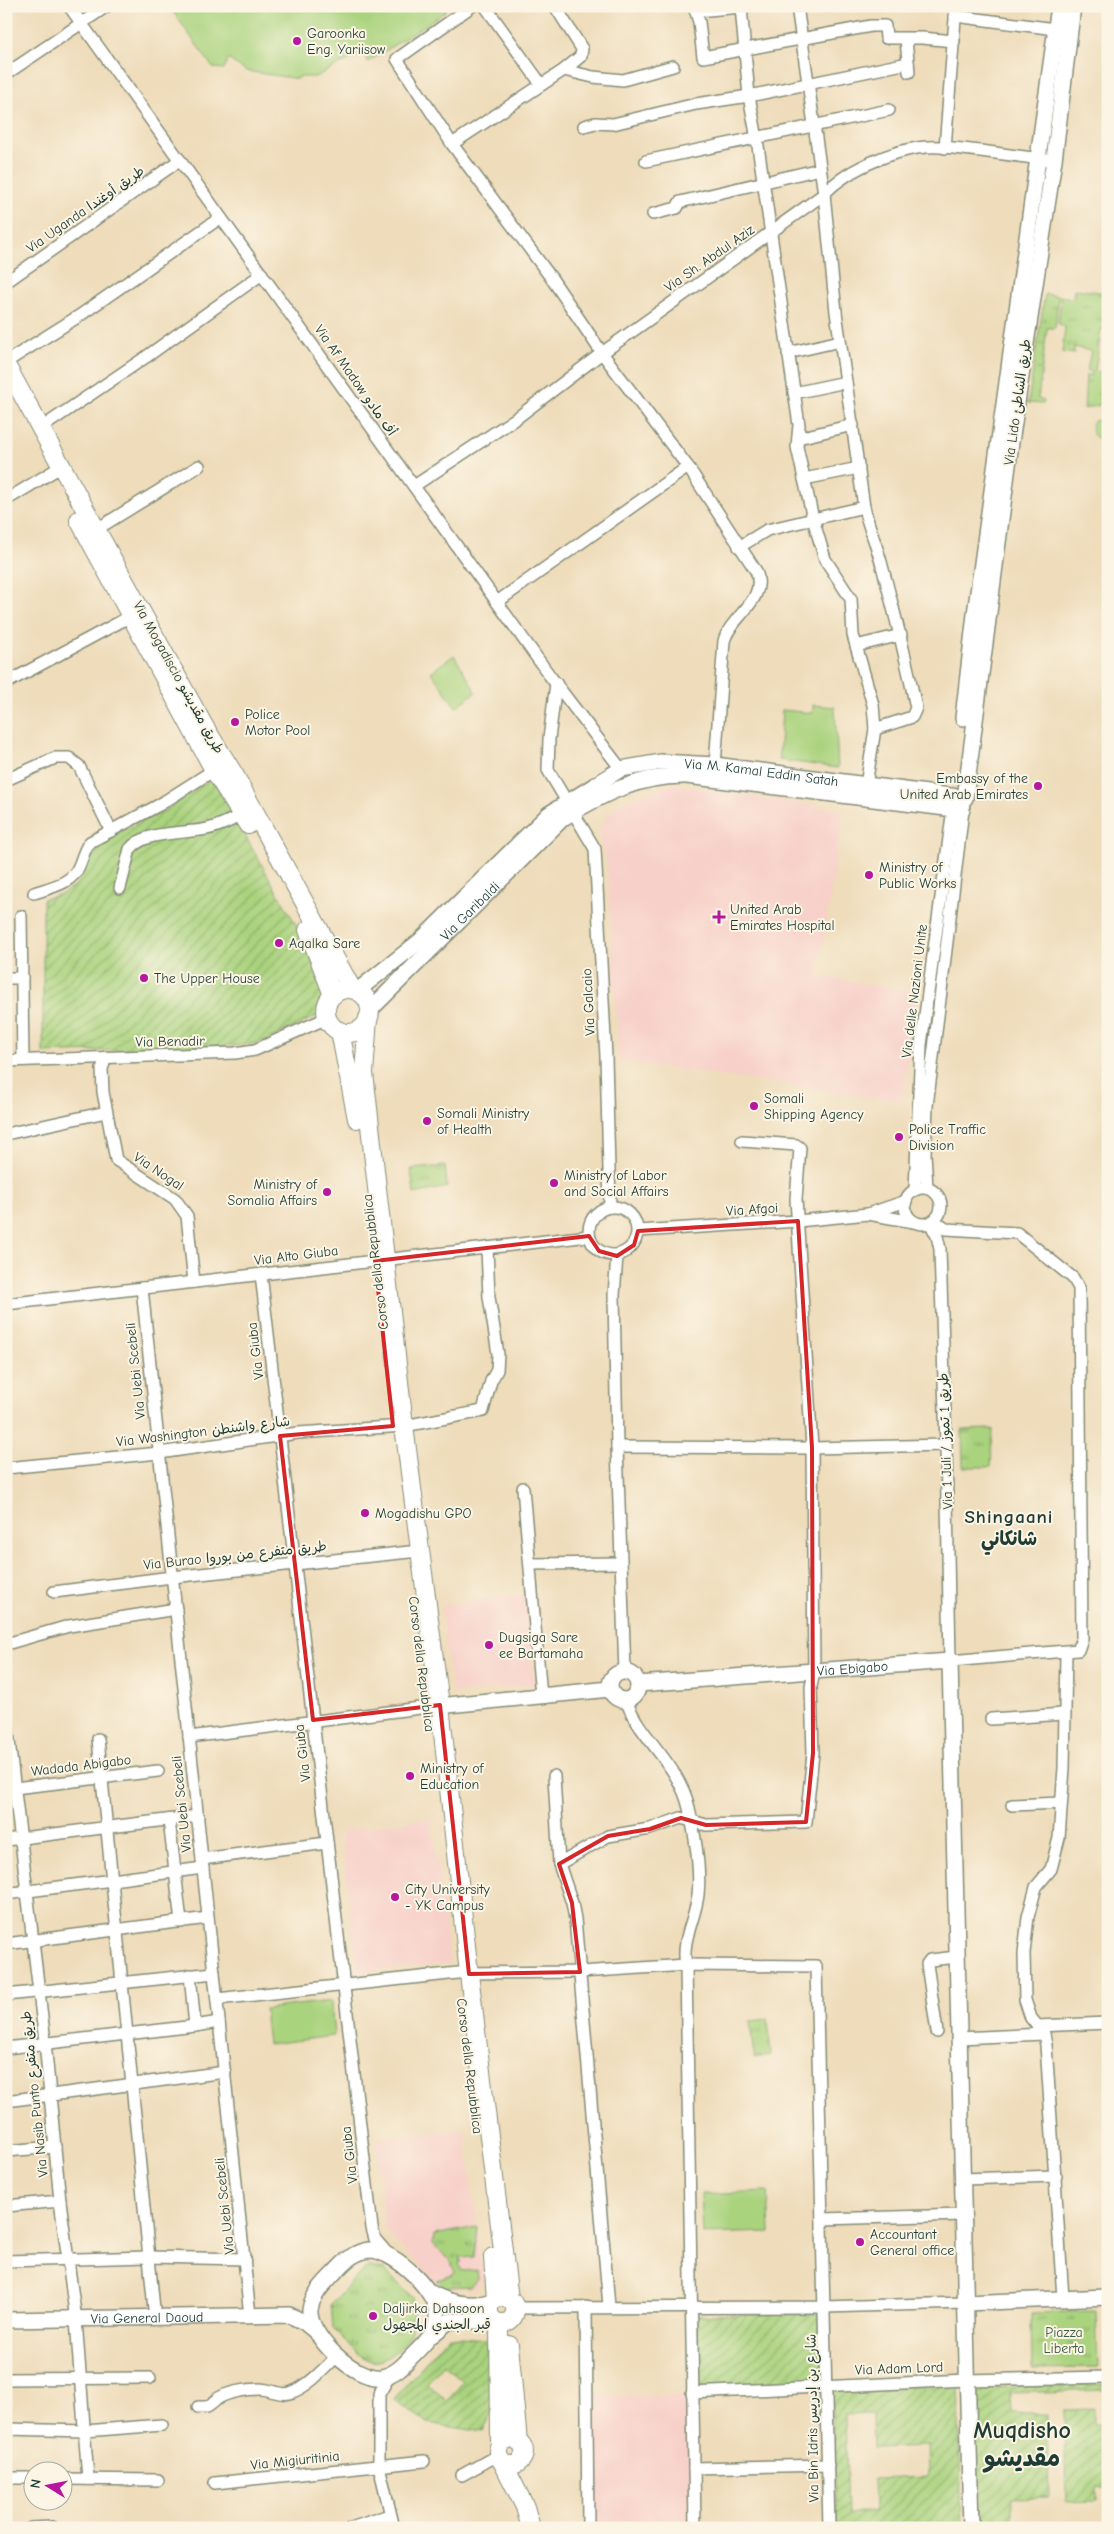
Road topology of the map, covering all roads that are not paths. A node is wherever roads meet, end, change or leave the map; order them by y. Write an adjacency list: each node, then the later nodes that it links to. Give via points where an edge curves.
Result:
1 (70, 6): 11 (street, Via Af Madow أف مادو)
2 (107, 6): 11 (street)
3 (472, 6): 27 (street, via 397,59)
4 (485, 6): 20 (street)
5 (555, 6): 18 (street, via 582,48 581,56)
6 (797, 6): 14 (street)
7 (1059, 6): 12 (main road, Via Lido طريق الشاطئ)
8 (1073, 6): 12 (main road, Via Lido طريق الشاطئ)
9 (696, 9): 16 (street, via 741,7); 16 (street, via 703,58)
10 (956, 11): 12 (street); 15 (street)
11 (82, 23): 19 (street); 30 (street, Via Af Madow أف مادو)
12 (1063, 30): 29 (main road, Via Lido طريق الشاطئ); 31 (main road, Via Lido طريق الشاطئ)
13 (906, 39): 14 (street, via 886,38 886,26 871,26); 15 (street); 21 (street, via 908,67)
14 (800, 40): 16 (street); 21 (street)
15 (954, 41): 28 (street)
16 (745, 49): 22 (street)
17 (673, 66): 18 (street, via 623,80)
18 (564, 70): 20 (street)
19 (6, 74)
20 (541, 84): 27 (street)
21 (807, 84): 22 (street); 24 (street)
22 (749, 96): 25 (street, via 696,104 613,124); 26 (street)
23 (890, 110): 24 (street)
24 (814, 125): 26 (street); 33 (street)
25 (584, 126)
26 (757, 139): 32 (street); 34 (street)
27 (452, 144): 42 (street, via 552,279)
28 (944, 148): 29 (street, Via Sh. Abdul Aziz); 35 (street, Via Sh. Abdul Aziz, via 915,150 863,166 832,185)
29 (1038, 158): 31 (street, Via Sh. Abdul Aziz); 65 (main road, Via Lido طريق الشاطئ)
30 (180, 160): 37 (street, Via Af Madow أف مادو); 40 (street, Via Uganda طريق أوغندا)
31 (1054, 160): 65 (main road, Via Lido طريق الشاطئ)
32 (646, 161)
33 (820, 169): 34 (street); 35 (street)
34 (763, 182): 36 (street, via 680,202 677,208); 38 (street)
35 (824, 194): 38 (street, Via Sh. Abdul Aziz); 41 (street)
36 (653, 214)
37 (220, 218): 39 (street, Via Af Madow أف مادو); 44 (street)
38 (770, 233): 42 (street, Via Sh. Abdul Aziz); 43 (street)
39 (262, 274): 49 (street); 56 (street, Via Af Madow أف مادو)
40 (6, 282)
41 (840, 341): 43 (street); 45 (street)
42 (602, 353): 52 (street); 56 (street, Via Sh. Abdul Aziz, via 518,417)
43 (788, 353): 47 (street)
44 (6, 364): 49 (highway, Via Mogadiscio طريق مقديشو)
45 (846, 382): 47 (street); 48 (street)
46 (6, 385): 54 (highway, Via Mogadiscio طريق مقديشو)
47 (794, 393): 50 (street, via 800,425)
48 (853, 425): 50 (street); 53 (street)
49 (40, 428): 54 (highway, Via Mogadiscio طريق مقديشو)
50 (798, 438): 55 (street)
51 (199, 466): 60 (street)
52 (688, 467): 61 (street); 63 (street)
53 (859, 468): 55 (street); 58 (street)
54 (58, 469): 57 (street); 60 (highway, Via Mogadiscio طريق مقديشو); 62 (highway, Via Mogadiscio طريق مقديشو)
55 (804, 479): 59 (street)
56 (414, 486): 63 (street, Via Af Madow أف مادو)
57 (6, 500)
58 (864, 507): 59 (street); 66 (street)
59 (813, 519): 61 (street, via 767,530); 68 (street, via 825,560 852,599)
60 (96, 529): 62 (highway, Via Mogadiscio طريق مقديشو)
61 (739, 548): 72 (street, via 756,571 760,580 759,590 726,631)
62 (114, 572): 64 (highway, Via Mogadiscio طريق مقديشو); 67 (highway, Via Mogadiscio طريق مقديشو)
63 (497, 602): 70 (street, Via Af Madow أف مادو)
64 (131, 616): 67 (highway, Via Mogadiscio طريق مقديشو); 69 (street)
65 (981, 616): 78 (main road, Via Lido طريق الشاطئ); 78 (main road, Via Lido طريق الشاطئ, via 961,741)
66 (901, 635): 68 (street); 71 (street, via 916,708 912,717)
67 (148, 636): 74 (highway, Via Mogadiscio طريق مقديشو); 80 (highway, Via Mogadiscio طريق مقديشو, via 204,726)
68 (856, 646): 71 (street, via 873,705)
69 (6, 683)
70 (556, 684): 73 (street, Via Af Madow أف مادو); 79 (street, Via Galcaio, via 548,770)
71 (875, 729): 77 (street)
72 (715, 765): 75 (main road, Via M. Kamal Eddin Satah); 77 (main road, Via M. Kamal Eddin Satah)
73 (621, 769): 75 (main road, Via M. Kamal Eddin Satah, via 661,762); 79 (main road, Via M. Kamal Eddin Satah)
74 (214, 770): 80 (highway, Via Mogadiscio طريق مقديشو); 81 (street)
75 (688, 770): 78 (main road, Via M. Kamal Eddin Satah); 79 (main road, Via M. Kamal Eddin Satah, via 634,782)
76 (6, 780): 81 (street, via 55,758 69,758 79,766)
77 (866, 785): 78 (main road, Via M. Kamal Eddin Satah)
78 (958, 803): 98 (street, Via delle Nazioni Unite, via 927,1106); 99 (street, Via delle Nazioni Unite, via 921,1045)
79 (569, 808): 87 (main road, Via Garibaldi, via 536,826 420,941); 89 (main road, Via Garibaldi, via 563,818); 101 (street, Via Galcaio, via 595,849)
80 (247, 811): 82 (street, via 219,826 134,843); 87 (highway, Via Mogadiscio طريق مقديشو); 88 (highway, Via Mogadiscio طريق مقديشو, via 313,940)
81 (111, 831): 83 (street, via 85,848 71,880)
82 (120, 888)
83 (34, 893)
84 (20, 916): 86 (street)
85 (6, 978): 86 (street)
86 (22, 978): 93 (street)
87 (355, 990): 88 (highway, via 338,991); 89 (highway, via 366,999)
88 (333, 995): 90 (highway, via 327,1006)
89 (369, 1014): 91 (highway, via 360,1029); 110 (highway, via 364,1073)
90 (327, 1018): 91 (highway); 92 (street, Via Benadir, via 255,1050 235,1054)
91 (340, 1031): 110 (highway, Corso della Repubblica, via 353,1088)
92 (106, 1057): 93 (street, Via Benadir); 95 (street, Via Nogal, via 102,1068)
93 (23, 1060): 94 (street, Via Benadir)
94 (6, 1061)
95 (106, 1112): 96 (street); 112 (street, Via Nogal, via 116,1160 183,1207 188,1216)
96 (6, 1134)
97 (742, 1141): 103 (street, via 800,1148 796,1199)
98 (927, 1188): 99 (street); 105 (street, via 940,1201 938,1216)
99 (914, 1190): 100 (street)
100 (906, 1201): 102 (street); 104 (street, via 906,1213)
101 (610, 1207): 106 (street, via 619,1207 632,1215); 107 (street, via 592,1219)
102 (868, 1214): 103 (street, Via Afgoi); 104 (street)
103 (798, 1221): 106 (street, Via Afgoi); 119 (street)
104 (914, 1222): 105 (street, via 924,1225)
105 (932, 1222): 117 (street, Via 1 Juli / طريق 1 تموز, via 940,1249); 131 (street, via 946,1229 1017,1233 1073,1278 1079,1288 1082,1639 1078,1650)
106 (638, 1231): 109 (street, via 634,1245)
107 (589, 1236): 108 (street, Via Alto Giuba); 109 (street, via 599,1251)
108 (487, 1248): 110 (street, Via Alto Giuba); 115 (street, Via Washington شارع واشنطن, via 489,1297 498,1354 497,1370 483,1411)
109 (617, 1256): 118 (street, via 614,1295)
110 (380, 1260): 111 (street, Via Alto Giuba); 115 (highway)
111 (261, 1274): 112 (street, Via Alto Giuba); 116 (street, Via Giuba)
112 (194, 1282): 113 (street, Via Alto Giuba)
113 (142, 1288): 114 (street, Via Alto Giuba); 120 (street, Via Uebi Scebeli)
114 (6, 1304)
115 (398, 1426): 116 (street, Via Washington شارع واشنطن); 123 (highway)
116 (280, 1436): 120 (street, Via Washington شارع واشنطن); 124 (street, Via Giuba)
117 (946, 1445): 119 (street); 132 (street, Via 1 Juli / طريق 1 تموز)
118 (617, 1447): 119 (street); 125 (street)
119 (812, 1448): 134 (street)
120 (159, 1453): 121 (street, Via Washington شارع واشنطن); 127 (street, Via Uebi Scebeli)
121 (6, 1468)
122 (522, 1488): 126 (street)
123 (414, 1552): 124 (street, Via Burao طريق متفرع من بوروا); 139 (highway)
124 (295, 1563): 127 (street, Via Burao طريق متفرع من بوروا); 143 (street, Via Giuba)
125 (621, 1563): 126 (street); 133 (street)
126 (530, 1564): 137 (street)
127 (172, 1577): 128 (street, Via Burao طريق متفرع من بوروا); 129 (street, Via Uebi Scebeli)
128 (54, 1592)
129 (176, 1610): 130 (street, via 69,1626); 144 (street, Via Uebi Scebeli)
130 (6, 1644)
131 (1066, 1652): 132 (street, Via Ebigabo); 140 (street)
132 (950, 1661): 134 (main road, Via Ebigabo); 170 (main road)
133 (625, 1672): 135 (main road, via 634,1675); 136 (main road, via 614,1676)
134 (814, 1672): 135 (main road, Via Ebigabo); 154 (street, via 811,1687 813,1753 806,1822 706,1826)
135 (638, 1684): 138 (main road, via 637,1692)
136 (610, 1689): 137 (main road); 138 (main road, via 618,1699)
137 (541, 1696): 139 (main road)
138 (626, 1700): 154 (street, via 635,1721 650,1737 678,1779)
139 (434, 1706): 143 (street); 174 (highway)
140 (1064, 1714): 142 (street); 150 (street)
141 (6, 1716): 149 (street, Via Nasib Punto طريق متفرع)
142 (991, 1719)
143 (313, 1720): 144 (street); 158 (street, Via Giuba)
144 (189, 1736): 152 (street, Via Uebi Scebeli)
145 (98, 1739): 148 (street)
146 (158, 1770): 148 (street, Wadada Abigabo)
147 (554, 1776): 160 (street)
148 (102, 1777): 149 (street, Wadada Abigabo); 155 (street)
149 (11, 1789): 156 (street, Via Nasib Punto طريق متفرع)
150 (1060, 1802): 151 (street); 184 (street, via 1056,1854 1051,1869 1036,1888 1025,1935 1025,2000 1031,2018)
151 (1012, 1805)
152 (198, 1816): 153 (street); 159 (street, Via Uebi Scebeli)
153 (170, 1820): 155 (street); 161 (street)
154 (692, 1820): 160 (street, via 681,1818 650,1829 608,1836); 171 (street, via 698,1893 685,1941)
155 (107, 1827): 156 (street); 162 (street)
156 (22, 1838): 157 (street); 163 (street, Via Nasib Punto طريق متفرع)
157 (6, 1840)
158 (327, 1843): 159 (street); 177 (street, Via Giuba)
159 (203, 1864): 161 (street); 165 (street, Via Uebi Scebeli)
160 (559, 1864): 172 (street, via 572,1903)
161 (175, 1872): 162 (street); 166 (street)
162 (112, 1880): 163 (street); 167 (street)
163 (28, 1891): 164 (street); 168 (street, Via Nasib Punto طريق متفرع)
164 (6, 1894)
165 (208, 1918): 166 (street); 173 (street, Via Uebi Scebeli)
166 (181, 1922): 167 (street)
167 (117, 1930): 168 (street); 176 (street)
168 (34, 1941): 169 (street); 178 (street, Via Nasib Punto طريق متفرع)
169 (6, 1944)
170 (957, 1957): 185 (street, via 930,1960 927,1964); 187 (main road)
171 (686, 1966): 172 (street); 201 (street, Via Bin Idris شارع بن إدريس, via 816,1966); 215 (street)
172 (580, 1972): 174 (street); 214 (street)
173 (214, 1973): 175 (street); 180 (street, Via Uebi Scebeli)
174 (463, 1973): 177 (street); 218 (highway)
175 (190, 1975): 176 (street); 183 (street)
176 (122, 1983): 178 (street); 186 (street)
177 (344, 1984): 180 (street); 202 (street, Via Giuba)
178 (39, 1992): 179 (street); 188 (street, Via Nasib Punto طريق متفرع)
179 (6, 1995)
180 (217, 1999): 181 (street, Via Uebi Scebeli)
181 (219, 2022): 183 (street); 190 (street, Via Uebi Scebeli)
182 (1108, 2023): 184 (street)
183 (194, 2026): 186 (street)
184 (1041, 2030): 187 (street); 196 (street)
185 (937, 2032)
186 (127, 2034): 188 (street); 191 (street)
187 (959, 2038): 197 (main road)
188 (45, 2042): 189 (street); 192 (street, Via Nasib Punto طريق متفرع)
189 (6, 2048)
190 (225, 2072): 191 (street); 207 (street, Via Uebi Scebeli)
191 (132, 2084): 192 (street); 205 (street)
192 (50, 2095): 193 (street); 194 (street, Via Nasib Punto طريق متفرع)
193 (6, 2101)
194 (55, 2147): 195 (street); 198 (street, Via Nasib Punto طريق متفرع)
195 (6, 2152)
196 (1056, 2176): 197 (street); 212 (street)
197 (963, 2179): 200 (main road)
198 (60, 2201): 199 (street); 206 (street, Via Nasib Punto طريق متفرع)
199 (6, 2206)
200 (964, 2215): 201 (street); 213 (main road)
201 (822, 2219): 217 (street, Via Bin Idris شارع بن إدريس)
202 (372, 2228): 203 (street, via 369,2238); 204 (street)
203 (357, 2253): 204 (main road, via 373,2250); 209 (main road)
204 (387, 2253): 210 (main road)
205 (149, 2257): 206 (street); 207 (street); 221 (street)
206 (68, 2258): 208 (street); 223 (street, Via Nasib Punto طريق متفرع)
207 (244, 2259): 220 (street, Via Uebi Scebeli)
208 (6, 2261)
209 (317, 2292): 219 (main road, via 303,2307); 224 (main road, via 310,2309)
210 (431, 2293): 218 (main road, via 451,2303 485,2304); 225 (main road, via 438,2317)
211 (1108, 2297): 212 (main road)
212 (1063, 2298): 213 (main road)
213 (965, 2303): 217 (street); 233 (main road)
214 (609, 2306): 215 (street); 216 (street)
215 (691, 2306): 217 (street); 235 (street)
216 (586, 2307): 218 (street); 261 (street)
217 (824, 2307): 234 (street, Via Bin Idris شارع بن إدريس)
218 (502, 2310): 225 (main road, via 449,2321); 241 (highway); 242 (highway)
219 (289, 2315): 220 (main road, Via General Daoud); 224 (main road)
220 (250, 2316): 221 (main road, Via General Daoud)
221 (155, 2319): 223 (main road, Via General Daoud)
222 (6, 2320): 223 (main road, Via General Daoud)
223 (76, 2320): 229 (street, Via Nasib Punto طريق متفرع)
224 (315, 2331): 226 (main road)
225 (429, 2338): 227 (main road, via 400,2369)
226 (338, 2355): 228 (main road); 237 (street, via 322,2372 291,2393 260,2389 228,2394 207,2407)
227 (390, 2375): 228 (main road, via 379,2378); 236 (street)
228 (367, 2376): 236 (street)
229 (80, 2377): 231 (street); 232 (street); 240 (street, Via Nasib Punto طريق متفرع)
230 (1108, 2377): 233 (street, Via Adam Lord)
231 (150, 2378)
232 (6, 2379)
233 (966, 2380): 234 (street, Via Adam Lord); 264 (main road)
234 (826, 2386): 235 (street, Via Adam Lord); 244 (street, Via Bin Idris شارع بن إدريس)
235 (692, 2393): 246 (street)
236 (379, 2394): 245 (street)
237 (198, 2407)
238 (162, 2425): 240 (street)
239 (6, 2429): 240 (street)
240 (85, 2431): 251 (street, Via Nasib Punto طريق متفرع)
241 (520, 2448): 242 (highway, via 510,2439); 254 (highway)
242 (501, 2454): 247 (street); 254 (highway)
243 (424, 2461): 245 (street, Via Migiuritinia)
244 (828, 2465): 246 (street); 263 (street, Via Bin Idris شارع بن إدريس)
245 (379, 2466): 253 (street, Via Migiuritinia); 255 (street)
246 (694, 2468): 262 (street)
247 (462, 2475)
248 (6, 2478): 249 (street)
249 (22, 2478)
250 (72, 2479): 251 (street)
251 (88, 2479): 252 (street)
252 (158, 2480)
253 (215, 2483)
254 (525, 2507): 260 (highway)
255 (390, 2515): 258 (street); 259 (street)
256 (52, 2527): 257 (street)
257 (31, 2528)
258 (351, 2528)
259 (394, 2528)
260 (531, 2528)
261 (588, 2528)
262 (695, 2528)
263 (829, 2528)
264 (971, 2528)

